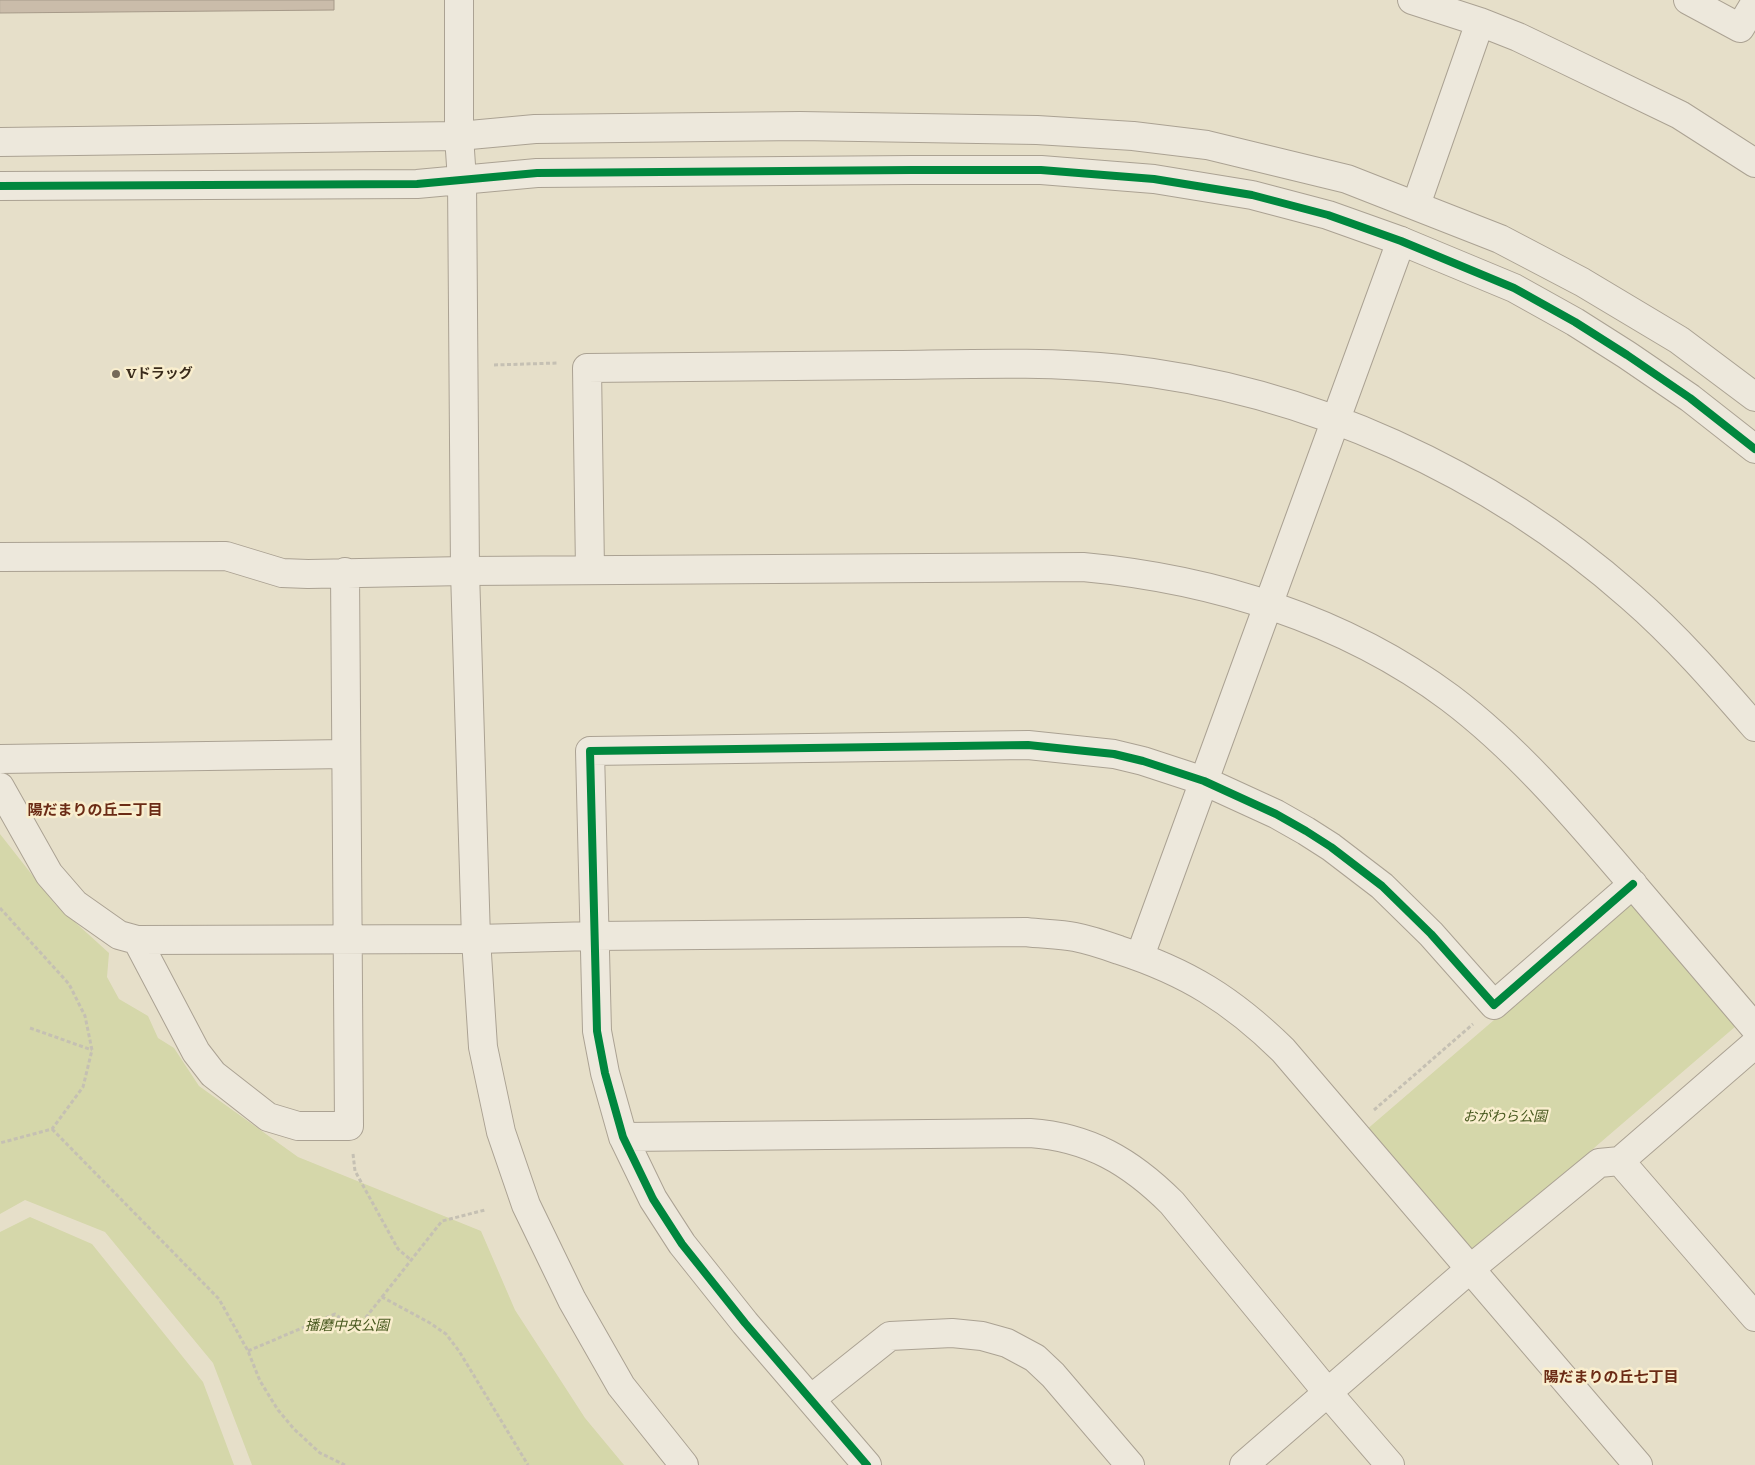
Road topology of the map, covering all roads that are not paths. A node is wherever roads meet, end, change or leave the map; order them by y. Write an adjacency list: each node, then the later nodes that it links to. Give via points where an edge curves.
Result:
1 (459, 0): 6 (street)
2 (1412, 0): 5 (street)
3 (1688, 0): 4 (street, via 1740,28)
4 (1755, 3)
5 (1480, 22): 8 (street, via 1680,114); 11 (street)
6 (459, 136): 7 (street); 9 (street); 11 (street, via 535,129 800,126 1037,130 1133,136 1207,144 1267,158 1348,179)
7 (0, 142)
8 (1755, 163)
9 (462, 180): 10 (street, via 417,184); 12 (street, via 537,173 1041,170 1154,178 1252,195 1328,215); 18 (street)
10 (0, 186)
11 (1416, 205): 13 (street, via 1500,239 1582,282 1679,340)
12 (1401, 240): 14 (street); 15 (street, via 1514,288 1575,322 1690,398)
13 (1755, 397)
14 (1336, 420): 17 (street, via 1209,384 1084,366 587,368); 20 (street); 21 (street, via 1449,470 1527,516 1590,562 1679,642)
15 (1755, 449)
16 (0, 556): 19 (street, via 226,556 282,573)
17 (590, 570): 18 (street); 20 (street, via 1083,566 1194,583)
18 (465, 571): 19 (street); 29 (street)
19 (344, 572): 22 (street)
20 (1269, 605): 24 (street); 26 (street, via 1371,648 1450,698 1538,778)
21 (1755, 727)
22 (346, 754): 23 (street); 28 (street)
23 (0, 759)
24 (1204, 781): 26 (street, via 1276,814 1358,867 1431,934 1494,1005); 27 (street, via 1114,754 1028,745 590,751); 31 (street)
25 (0, 787): 30 (street, via 49,874 75,904 119,935)
26 (1632, 884): 32 (street)
27 (594, 936): 29 (street); 31 (street, via 1026,932 1076,937); 34 (street, via 597,1031)
28 (348, 939): 29 (street); 30 (street); 30 (street, via 349,1126 298,1126 268,1116 213,1074 196,1052)
29 (476, 939): 40 (street, via 484,1046 501,1132 526,1205 572,1300 621,1386)
30 (137, 940)
31 (1140, 956): 36 (street, via 1188,977 1257,1024 1283,1050)
32 (1755, 1028)
33 (1755, 1044): 35 (street)
34 (623, 1137): 38 (street, via 1030,1133 1053,1134 1102,1150 1127,1164 1172,1203); 39 (street, via 653,1199 682,1244)
35 (1620, 1161): 36 (street, via 1599,1163); 37 (street)
36 (1470, 1270): 38 (street); 45 (street)
37 (1755, 1317)
38 (1328, 1393): 43 (street); 44 (street)
39 (811, 1399): 41 (street); 42 (street, via 890,1336 952,1333 982,1336 1007,1343 1035,1358)
40 (684, 1465)
41 (867, 1465)
42 (1130, 1465)
43 (1244, 1465)
44 (1390, 1465)
45 (1638, 1465)

